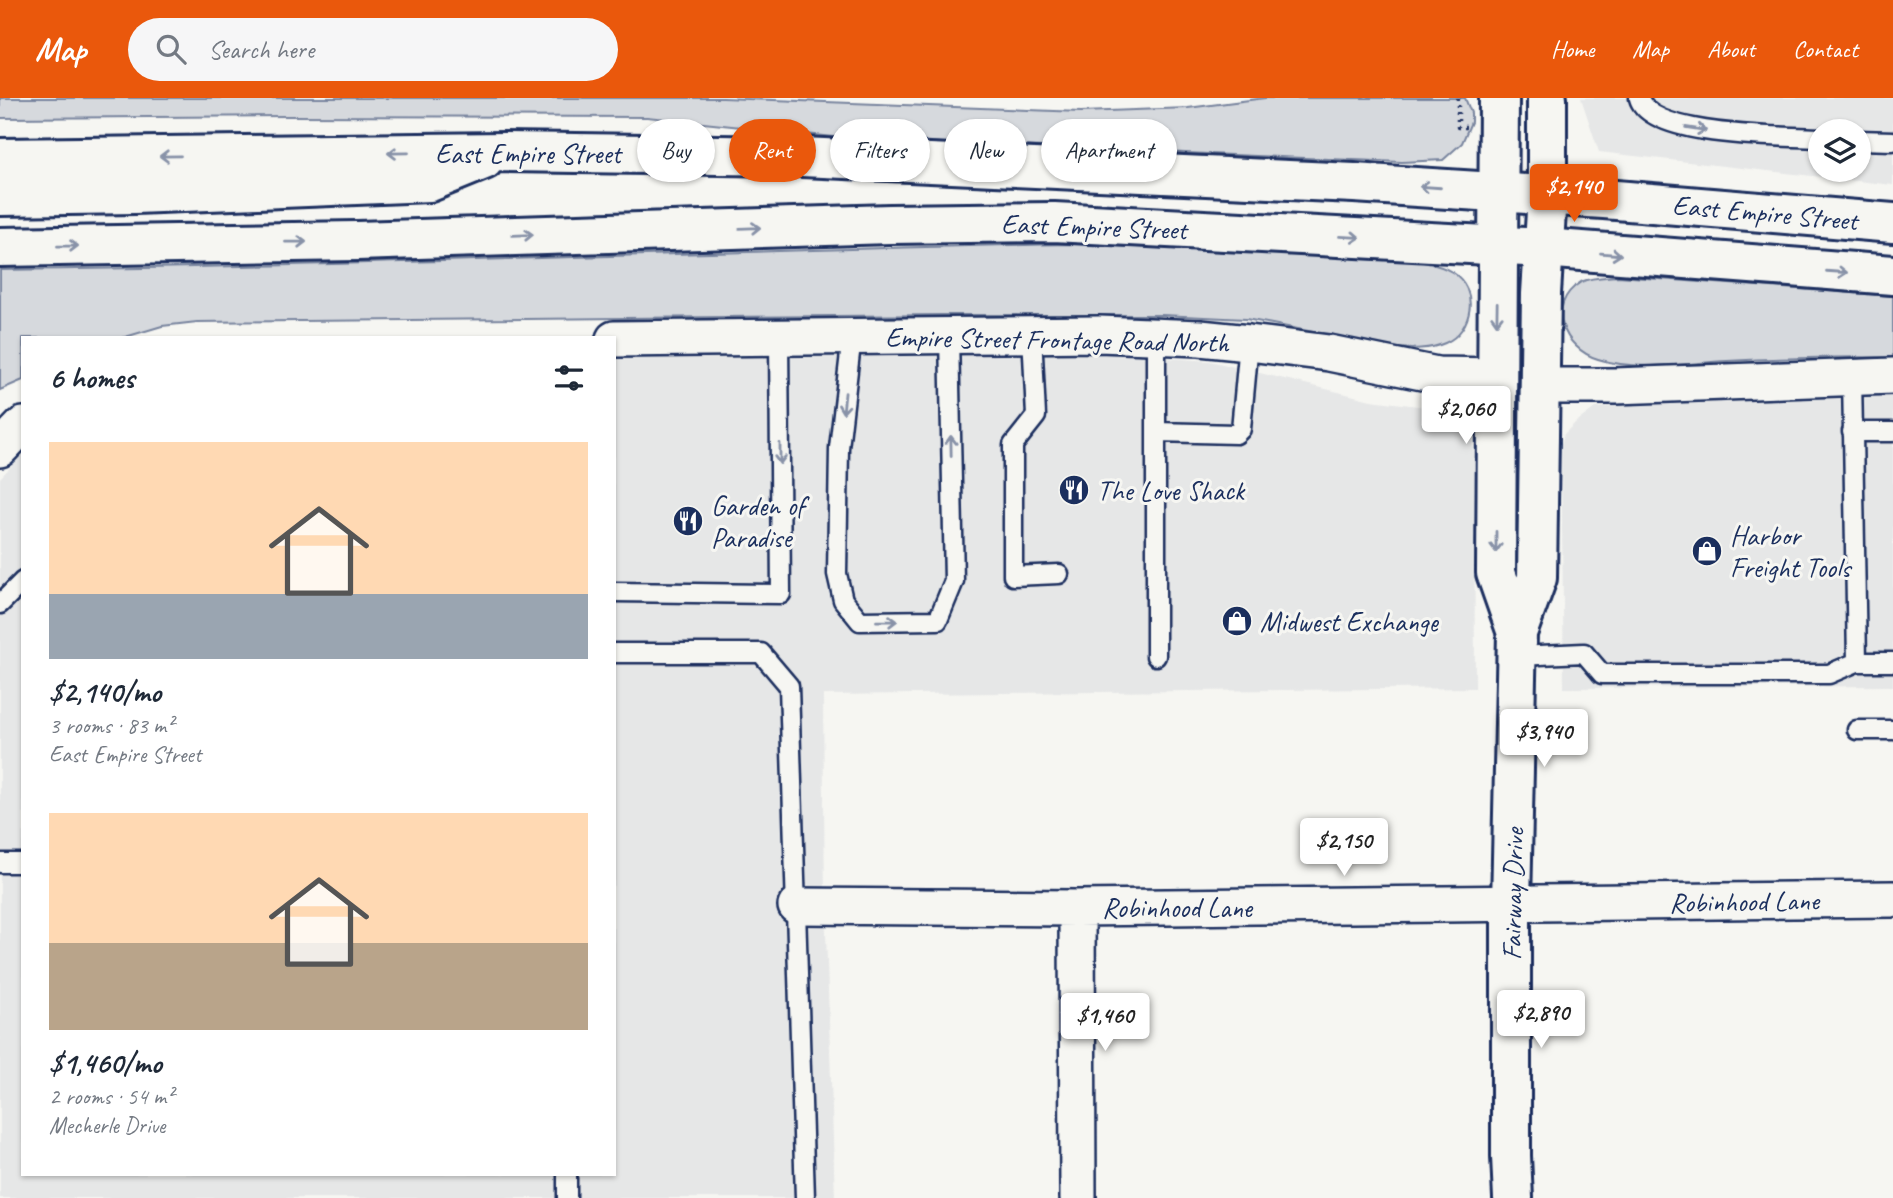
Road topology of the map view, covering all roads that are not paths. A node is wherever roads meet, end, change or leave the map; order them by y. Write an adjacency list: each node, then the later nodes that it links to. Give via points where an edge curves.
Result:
1 (1499, 98): 9 (main road, Fairway Drive)
2 (1547, 98): 10 (main road, Fairway Drive)
3 (1638, 100): 4 (lane, one-way to 4, via 1654,116 1687,128)
4 (1808, 137)
5 (1871, 140): 6 (lane)
6 (1893, 141)
7 (505, 152): 8 (main road, East Empire Street, one-way to 8); 9 (main road, East Empire Street, one-way to 7, via 781,156); 11 (main road, via 430,182)
8 (0, 158)
9 (1498, 191): 10 (main road, East Empire Street); 13 (main road, Fairway Drive)
10 (1547, 195): 12 (main road, East Empire Street); 15 (main road, Fairway Drive)
11 (0, 196)
12 (1893, 223)
13 (1497, 246): 14 (main road, East Empire Street, one-way to 13, via 1054,222); 15 (main road, East Empire Street); 24 (main road, Fairway Drive, one-way to 24)
14 (0, 247)
15 (1543, 248): 16 (main road, East Empire Street, one-way to 16); 27 (main road, Fairway Drive)
16 (1893, 275)
17 (1032, 334): 18 (street, Empire Street Frontage Road North); 20 (street, Empire Street Frontage Road North); 33 (lane, via 1036,415 1013,445 1013,576)
18 (949, 335): 19 (street, Empire Street Frontage Road North); 19 (lane, one-way to 18, via 839,448 837,574 843,600 860,621 938,620 954,581)
19 (852, 336): 21 (street, Empire Street Frontage Road North)
20 (1156, 336): 23 (street, Empire Street Frontage Road North); 29 (lane)
21 (779, 337): 22 (street, Empire Street Frontage Road North); 35 (lane, one-way to 35, via 781,594)
22 (616, 339)
23 (1249, 343): 24 (street, Empire Street Frontage Road North, via 1329,353 1437,375); 29 (lane, via 1241,429 1236,434)
24 (1496, 376): 37 (main road, Fairway Drive, one-way to 37, via 1496,573)
25 (1852, 376): 26 (street); 27 (street); 30 (lane)
26 (1893, 376)
27 (1539, 386): 37 (main road, Fairway Drive, via 1537,579)
28 (21, 427): 32 (street)
29 (1156, 432): 39 (lane)
30 (1853, 432): 31 (lane); 40 (lane)
31 (1893, 432)
32 (0, 449)
33 (1059, 574)
34 (21, 583): 36 (lane)
35 (616, 592)
36 (0, 604)
37 (1517, 644): 40 (lane, via 1584,653 1602,674 1829,674); 47 (main road, Fairway Drive)
38 (616, 653): 48 (lane, via 761,653 789,686)
39 (1156, 656)
40 (1857, 662): 41 (lane)
41 (1893, 662)
42 (1857, 730): 43 (lane)
43 (1893, 730)
44 (0, 863): 45 (lane)
45 (21, 863)
46 (1893, 899): 47 (street, Robinhood Lane)
47 (1511, 904): 49 (street, Robinhood Lane); 54 (main road, Fairway Drive)
48 (796, 906): 49 (street, Robinhood Lane); 52 (lane)
49 (1077, 908): 53 (street)
50 (567, 1176): 51 (lane)
51 (567, 1198)
52 (806, 1198)
53 (1078, 1198)
54 (1513, 1198)

